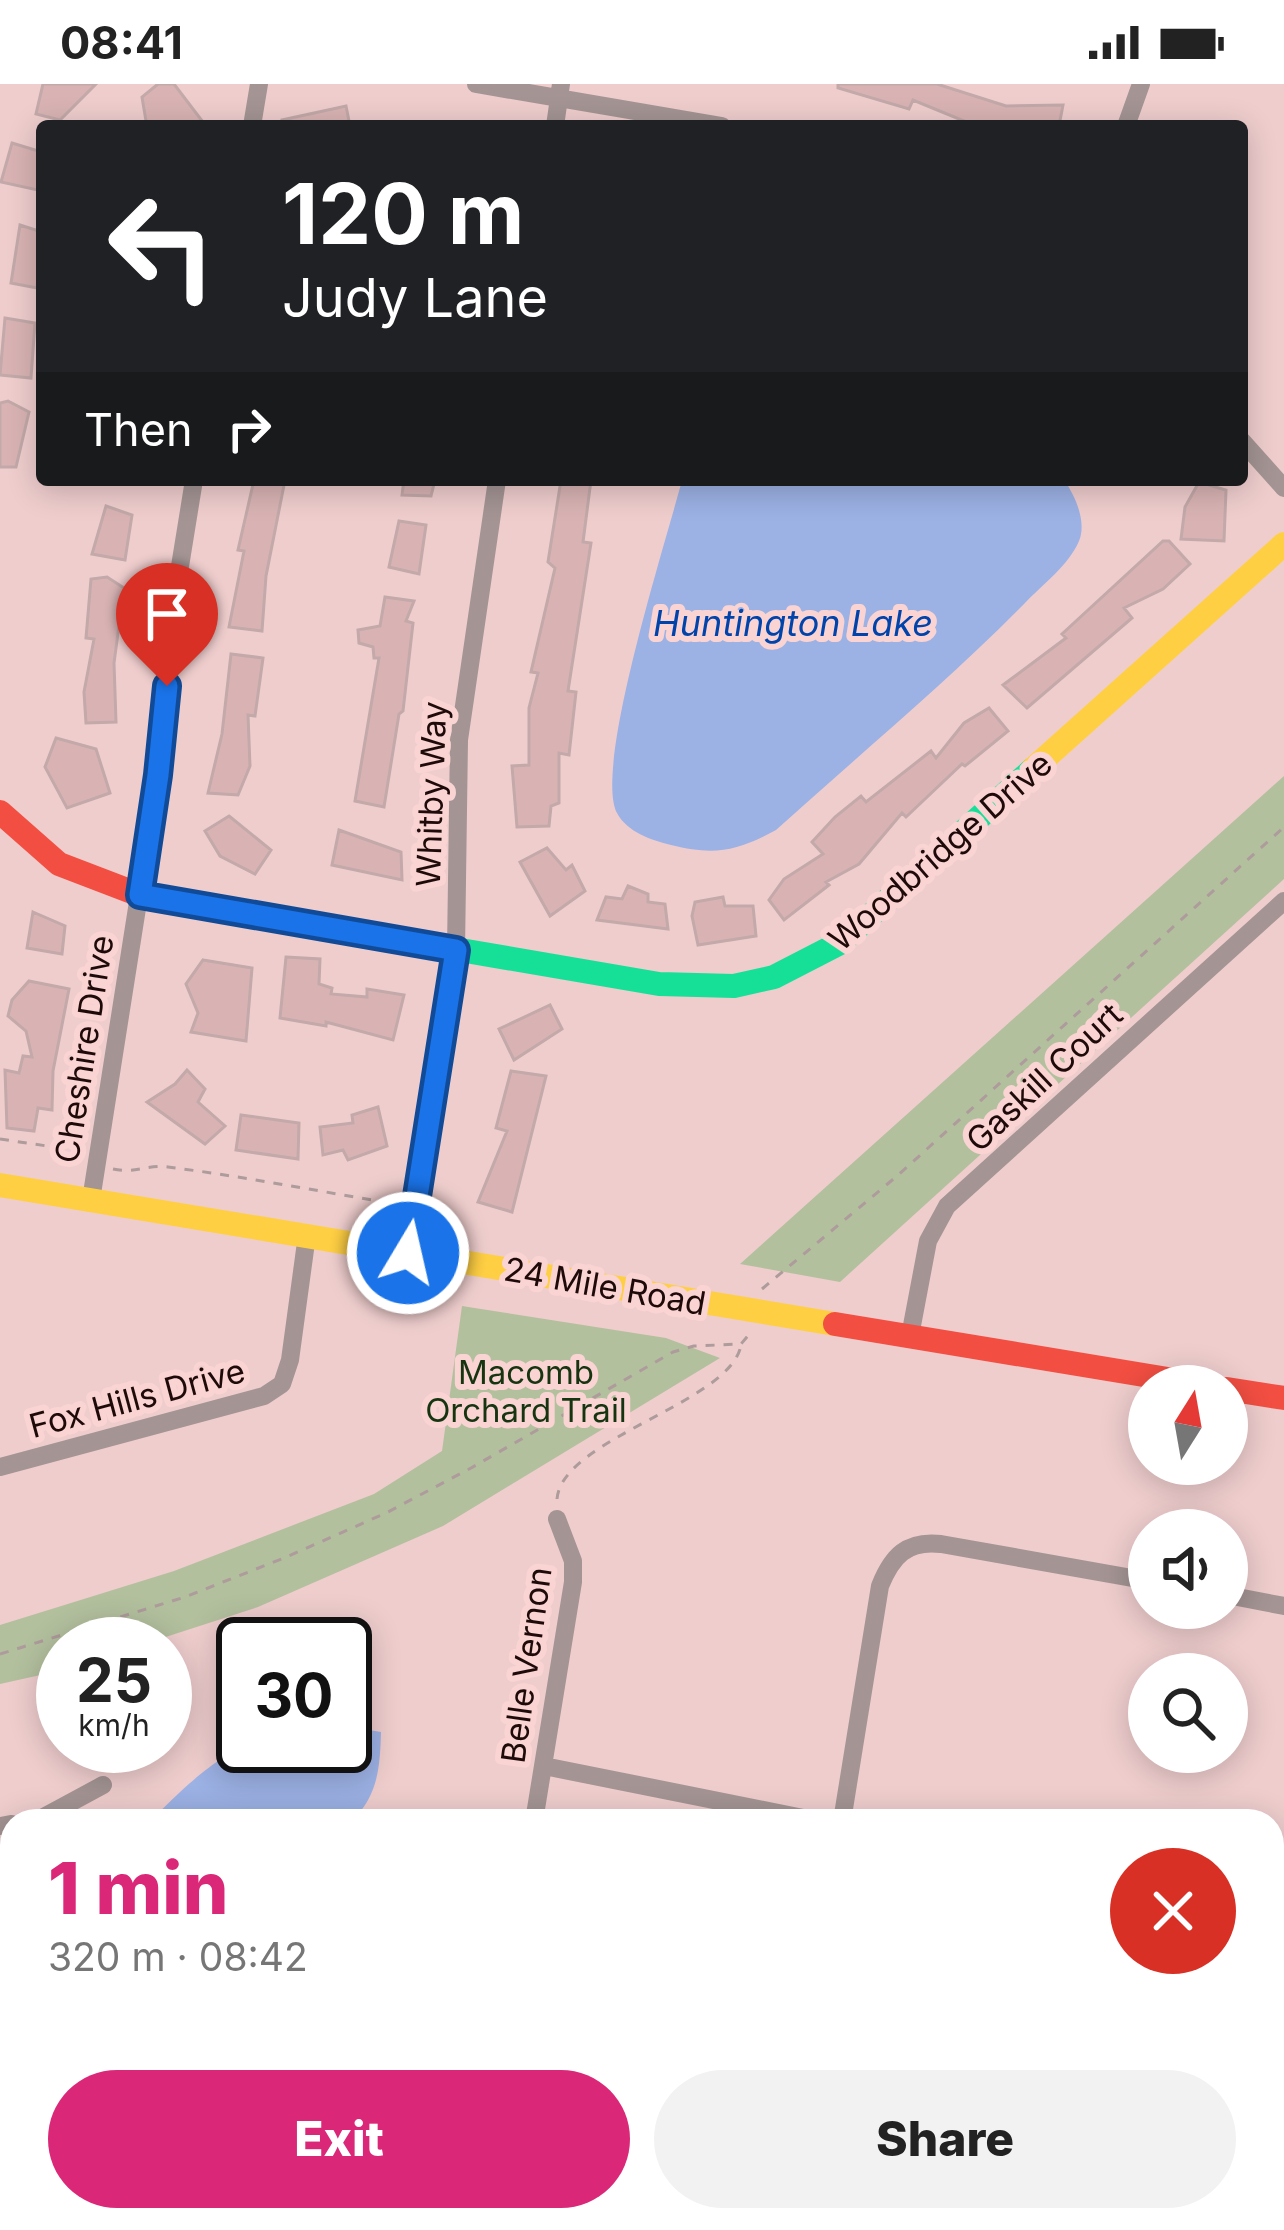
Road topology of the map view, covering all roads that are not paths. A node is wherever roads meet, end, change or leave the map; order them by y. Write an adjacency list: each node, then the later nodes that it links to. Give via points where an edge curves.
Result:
1 (259, 84): 5 (street)
2 (476, 84): 4 (street)
3 (1141, 84): 7 (street)
4 (560, 91): 6 (street)
5 (253, 120)
6 (694, 120)
7 (1128, 120)
8 (1248, 448): 11 (street)
9 (193, 486): 14 (street, Cheshire Drive)
10 (496, 486): 16 (street, Whitby Way, via 459,740)
11 (1284, 488)
12 (1284, 544): 16 (street, Woodbridge Drive, via 957,841 798,970 745,986 694,987)
13 (0, 812): 14 (street, Woodbridge Drive, via 59,864)
14 (140, 895): 16 (street, Woodbridge Drive); 18 (street, Cheshire Drive)
15 (1284, 902): 21 (street, Gaskill Court, via 947,1207 928,1240)
16 (456, 950): 20 (street, Whitby Way)
17 (0, 1185): 18 (street, 24 Mile Road)
18 (91, 1200): 19 (street, 24 Mile Road)
19 (307, 1235): 20 (street, 24 Mile Road); 25 (street, Fox Hills Drive, via 282,1384 263,1396)
20 (408, 1253): 21 (street, 24 Mile Road)
21 (910, 1336): 22 (street, 24 Mile Road)
22 (1128, 1372)
23 (1248, 1392): 24 (street)
24 (1284, 1398)
25 (0, 1466)
26 (557, 1519): 30 (street, Belle Vernon, via 574,1582)
27 (1128, 1577): 35 (street, via 941,1544 903,1549 880,1586)
28 (1248, 1599): 29 (street)
29 (1284, 1606)
30 (544, 1766): 33 (street, Belle Vernon); 34 (street)
31 (103, 1784): 32 (street)
32 (58, 1809)
33 (536, 1809)
34 (758, 1809)
35 (844, 1809)

